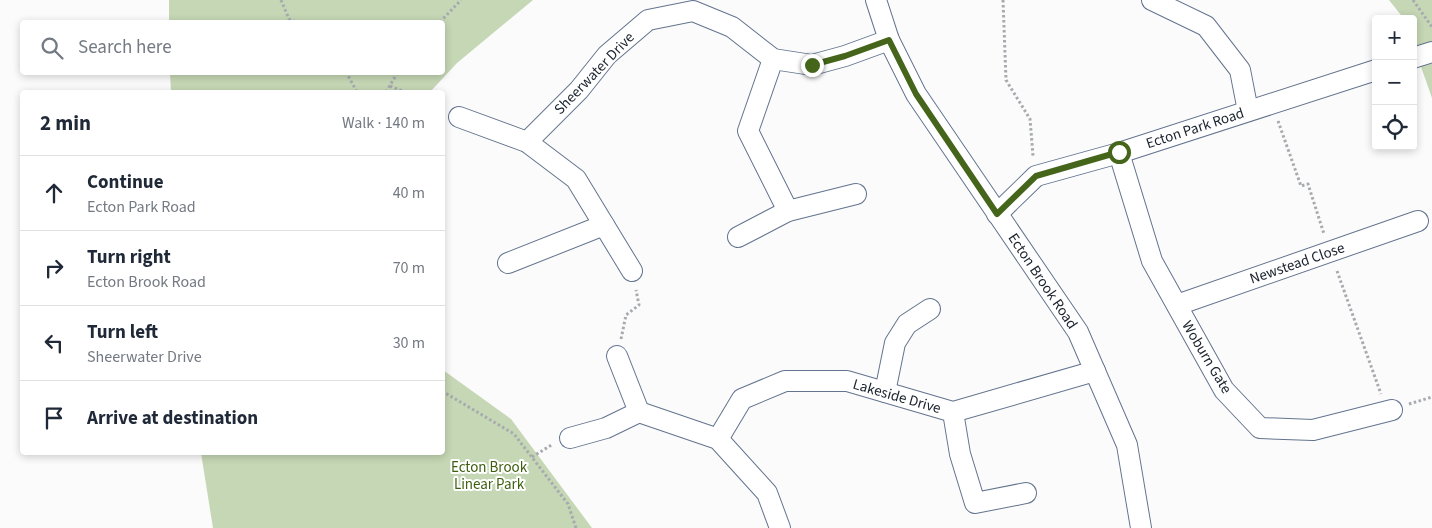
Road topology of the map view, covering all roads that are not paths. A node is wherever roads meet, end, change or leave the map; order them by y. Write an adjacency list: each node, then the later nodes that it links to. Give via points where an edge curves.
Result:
1 (876, 0): 3 (street, Ecton Brook Road)
2 (1152, 0): 8 (street, via 1206,26 1240,70)
3 (889, 40): 6 (street, Sheerwater Drive, via 812,65); 14 (street, Ecton Brook Road, via 916,94)
4 (1432, 52): 5 (street)
5 (1417, 57)
6 (773, 58): 10 (street, Sheerwater Drive, via 732,27 693,11 648,20 607,55 579,90); 13 (street, via 748,131)
7 (1372, 71): 8 (street, Ecton Park Road)
8 (1248, 111): 11 (street, Ecton Park Road)
9 (459, 117): 10 (street)
10 (527, 142): 16 (street, via 576,179)
11 (1119, 152): 14 (street, Ecton Park Road, via 1036,176); 20 (street, Woburn Gate, via 1152,261)
12 (856, 194): 13 (street)
13 (788, 211): 17 (street)
14 (997, 214): 23 (street, Ecton Brook Road, via 1078,332)
15 (1418, 221): 20 (street, Newstead Close)
16 (604, 225): 18 (street); 19 (street)
17 (738, 237)
18 (508, 263)
19 (632, 271)
20 (1177, 305): 25 (street, Woburn Gate, via 1224,390 1260,428 1313,430)
21 (930, 309): 24 (street, via 906,324 895,343)
22 (618, 356): 26 (street)
23 (1095, 371): 27 (street, Lakeside Drive); 32 (street, Ecton Brook Road, via 1127,445)
24 (885, 392): 27 (street, Lakeside Drive); 29 (street, Lakeside Drive, via 847,381 784,381 742,399)
25 (1390, 410)
26 (639, 412): 28 (street, via 606,428); 29 (street)
27 (953, 412): 30 (street, Lakeside Drive, via 960,454 975,503)
28 (570, 438)
29 (718, 439): 31 (street, via 767,493)
30 (1026, 493)
31 (780, 528)
32 (1141, 528)

